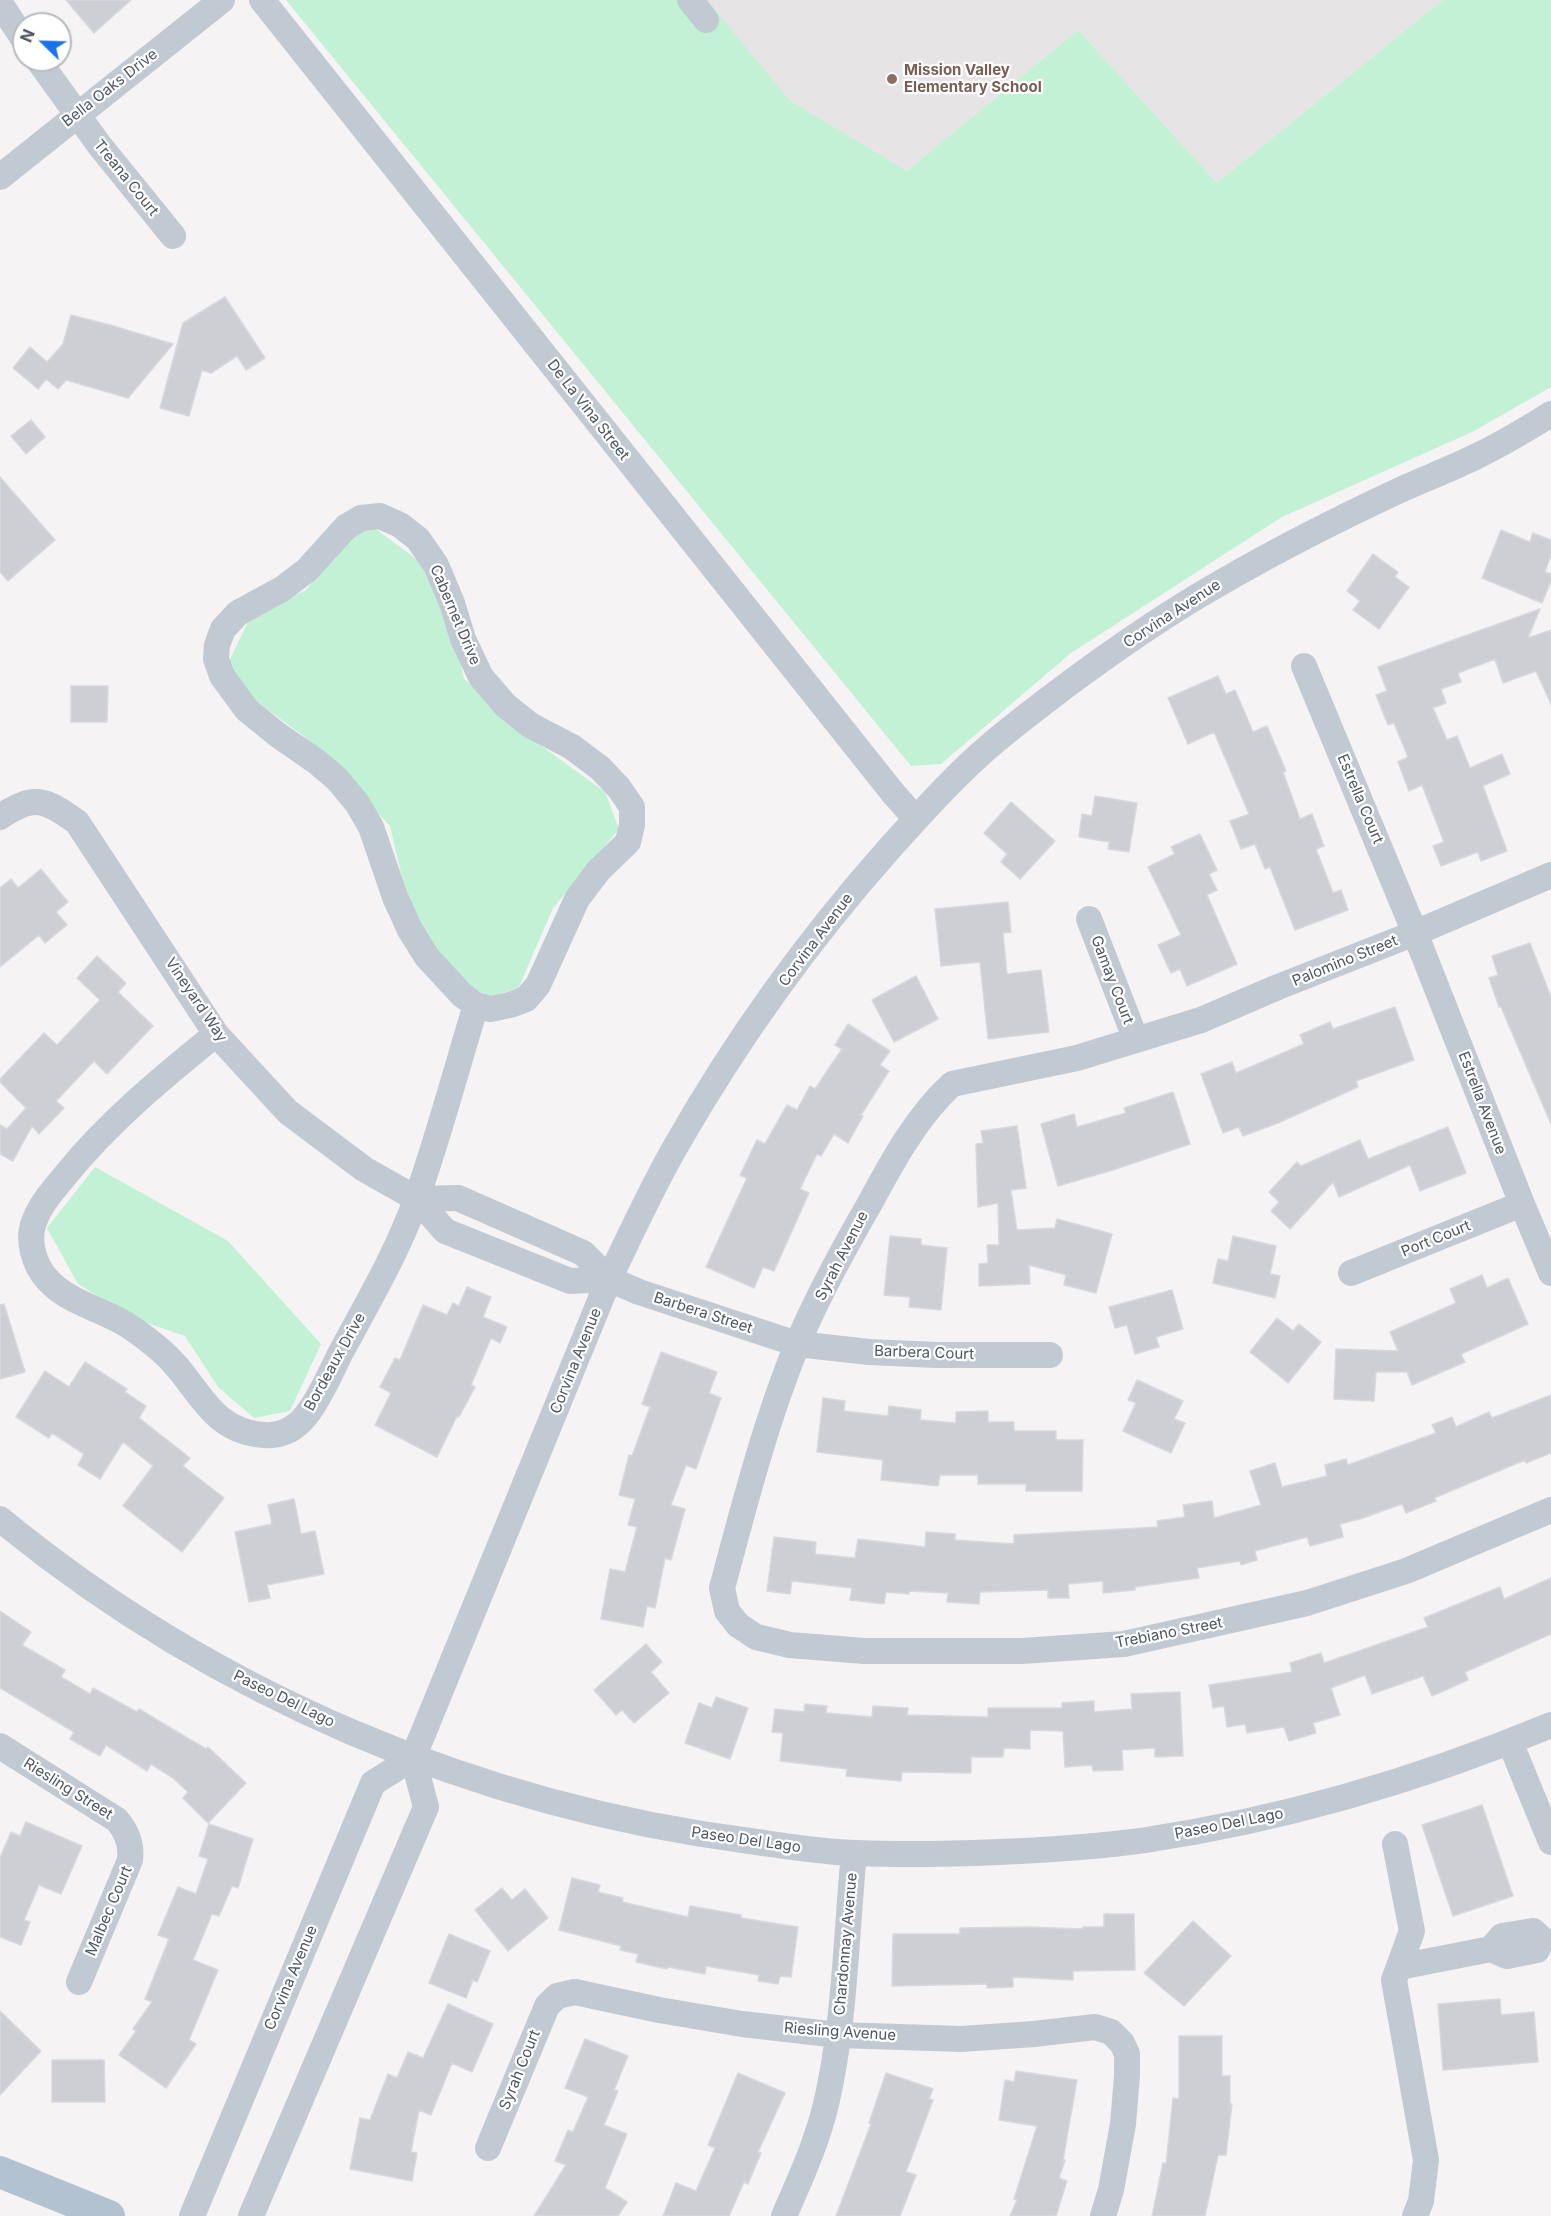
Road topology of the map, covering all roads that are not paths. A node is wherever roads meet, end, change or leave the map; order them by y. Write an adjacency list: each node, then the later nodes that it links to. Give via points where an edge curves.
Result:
1 (222, 0): 8 (street, Bella Oaks Drive)
2 (262, 0): 14 (street, De La Vina Street)
3 (690, 0): 5 (street)
4 (0, 3): 6 (street)
5 (706, 20)
6 (12, 22)
7 (46, 72): 8 (street, Treana Court)
8 (76, 115): 9 (street, Bella Oaks Drive); 10 (street, Treana Court)
9 (0, 177)
10 (173, 236)
11 (1551, 414): 14 (street, Corvina Avenue, via 1480,455 1295,541 1160,620 1028,715 975,759)
12 (1304, 666): 17 (street, Estrella Court)
13 (0, 817): 19 (street, Vineyard Way, via 19,804 38,801 77,822)
14 (916, 819): 25 (street, Corvina Avenue, via 852,891 755,1021 677,1145)
15 (1551, 875): 17 (street, Palomino Street)
16 (1089, 919): 20 (street, Gamay Court)
17 (1416, 933): 20 (street, Palomino Street, via 1201,1020); 22 (street, Estrella Avenue)
18 (476, 1005): 18 (street, Cabernet Drive, via 510,1005 526,999 538,985 577,899 627,842 632,807 600,768 572,747 530,725 481,677 436,565 418,539 380,516 362,518 346,527 307,570 238,613 223,629 216,645 216,659 222,676 247,710 317,762 357,803 371,827 411,930 427,957); 21 (street, Bordeaux Drive)
19 (216, 1034): 21 (street, Vineyard Way, via 288,1112 364,1169); 21 (street, Bordeaux Drive, via 124,1111 49,1196 33,1223 32,1243 35,1261 45,1278 62,1292 144,1336 164,1353 217,1418 231,1427 268,1435 288,1432 302,1421 325,1384 400,1242)
20 (1136, 1040): 26 (street, Syrah Avenue, via 1077,1058 952,1084 925,1114 885,1175)
21 (417, 1198): 25 (street, Vineyard Way, via 458,1198 583,1253); 25 (street, Vineyard Way, via 445,1231 570,1281)
22 (1522, 1204): 23 (street, Port Court); 24 (street, Estrella Avenue)
23 (1351, 1273)
24 (1551, 1273)
25 (609, 1279): 26 (street, Barbera Street); 34 (street, Corvina Avenue)
26 (797, 1344): 27 (street, Barbera Court, via 938,1355); 30 (street, Syrah Avenue, via 768,1428 722,1588 727,1611)
27 (1050, 1355)
28 (1551, 1510): 30 (street, Trebiano Street, via 1406,1570 1307,1603 1124,1644 1022,1651 864,1651 790,1646 756,1637)
29 (0, 1519): 34 (street, Paseo Del Lago, via 75,1576 185,1647 292,1705)
30 (738, 1625)
31 (1551, 1725): 32 (street, Paseo Del Lago)
32 (1510, 1742): 36 (street); 38 (street, Paseo Del Lago, via 1332,1802 1189,1833 1018,1851)
33 (0, 1746): 35 (street, Riesling Street, via 117,1820)
34 (412, 1758): 38 (street, Paseo Del Lago, via 536,1798 636,1822 738,1840); 47 (street, Corvina Avenue, via 373,1783); 48 (street, via 426,1807)
35 (128, 1839): 41 (street, Malbec Court, via 130,1860)
36 (1551, 1842)
37 (1395, 1844): 40 (street, via 1412,1931)
38 (854, 1853): 43 (street, Chardonnay Avenue)
39 (1547, 1938): 40 (street, via 1537,1950 1507,1956 1491,1948)
40 (1399, 1968): 51 (street, via 1394,1980 1426,2160)
41 (79, 1982)
42 (557, 1996): 43 (street, Riesling Avenue, via 575,1992 742,2024); 44 (street, Syrah Court, via 547,2006)
43 (838, 2035): 49 (street, Chardonnay Avenue, via 815,2143); 50 (street, Riesling Avenue, via 961,2039 1095,2027 1111,2032 1127,2054 1123,2124)
44 (488, 2148)
45 (0, 2172): 46 (main road)
46 (109, 2216)
47 (192, 2216)
48 (251, 2216)
49 (784, 2216)
50 (1103, 2216)
51 (1415, 2216)

